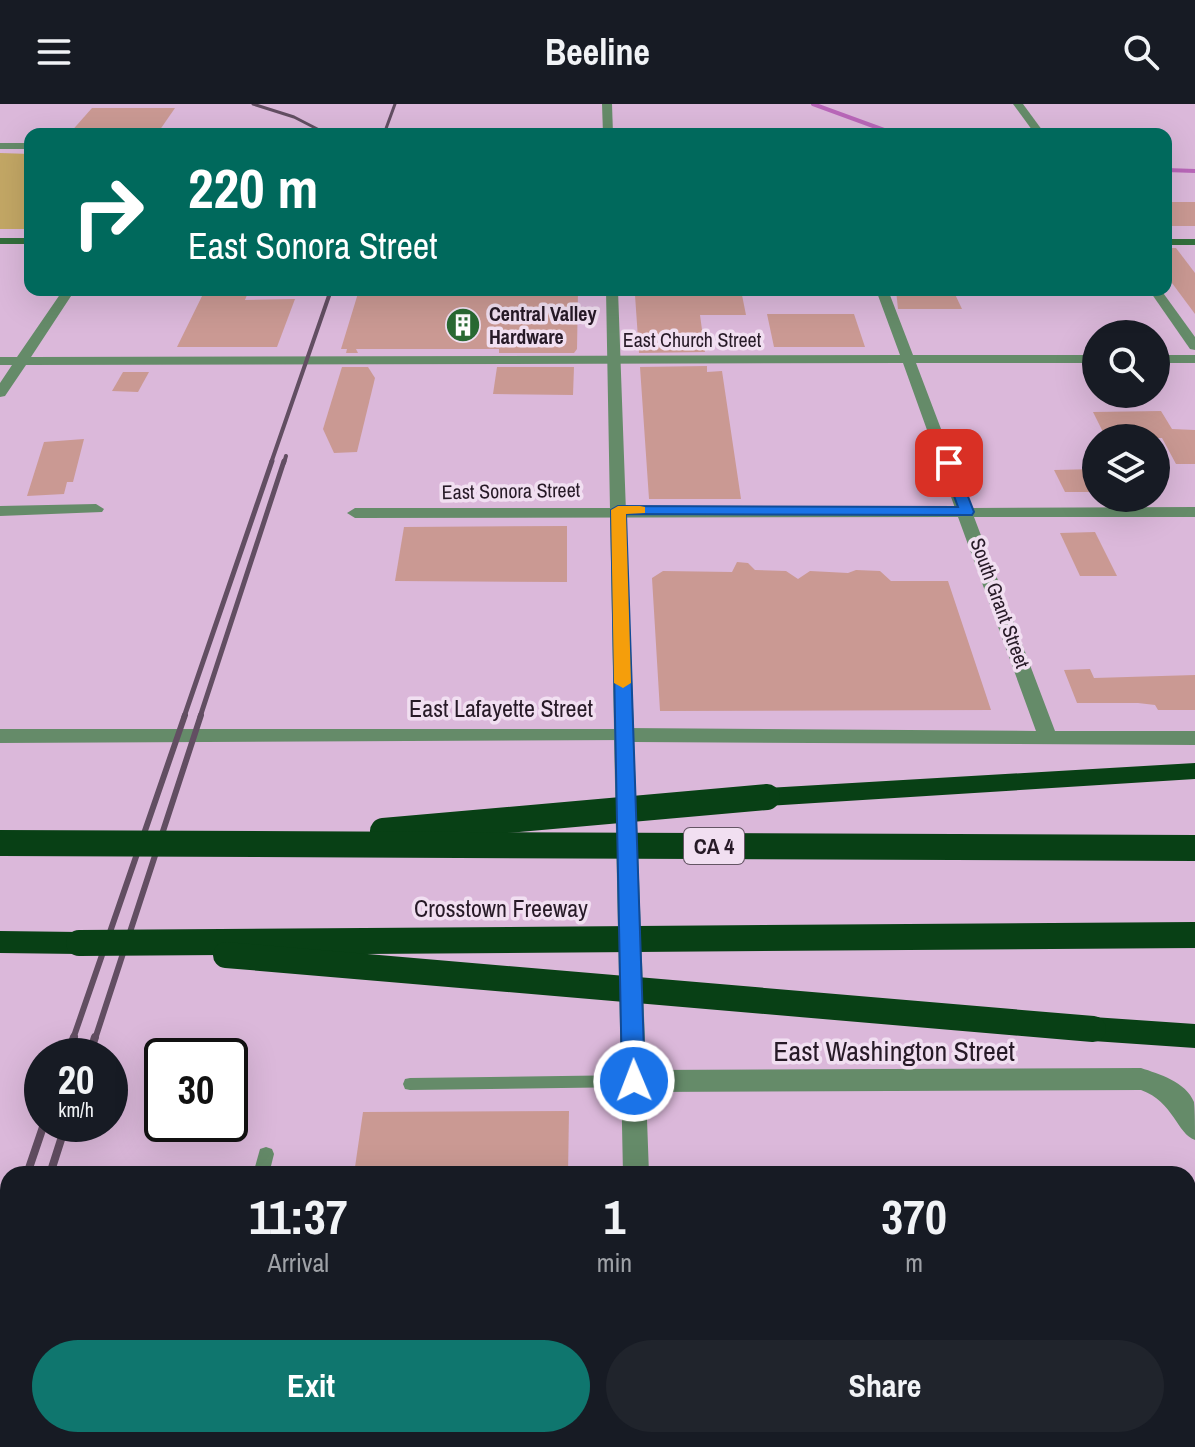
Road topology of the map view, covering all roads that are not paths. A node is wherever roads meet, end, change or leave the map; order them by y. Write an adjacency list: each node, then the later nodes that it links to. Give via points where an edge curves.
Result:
1 (607, 104): 3 (street)
2 (1018, 104): 4 (street)
3 (608, 128)
4 (1036, 128)
5 (0, 146): 6 (street)
6 (24, 146)
7 (0, 241): 8 (main road)
8 (24, 241)
9 (1172, 242): 10 (main road)
10 (1195, 242)
11 (65, 296): 22 (street)
12 (612, 296): 19 (street)
13 (884, 296): 20 (street, South Grant Street)
14 (1159, 296): 15 (street)
15 (1195, 346)
16 (1082, 359): 20 (street, East Church Street)
17 (1170, 359): 18 (street)
18 (1195, 359)
19 (614, 360): 20 (street, East Church Street); 22 (street, East Church Street); 25 (street)
20 (909, 360): 27 (street, South Grant Street)
21 (0, 361): 22 (street, East Church Street)
22 (22, 361): 23 (street)
23 (0, 393)
24 (96, 509): 26 (street)
25 (618, 510): 27 (street, East Sonora Street); 29 (street, East Sonora Street); 30 (street)
26 (0, 511)
27 (967, 512): 28 (street, East Sonora Street); 32 (street, South Grant Street)
28 (1195, 512)
29 (355, 513)
30 (624, 735): 31 (street, East Lafayette Street); 32 (street, East Lafayette Street); 42 (street)
31 (0, 736)
32 (1048, 737): 33 (street, East Lafayette Street)
33 (1195, 738)
34 (1195, 771): 36 (highway, bridge, via 751,798)
35 (0, 843): 36 (highway, CA 4, bridge)
36 (233, 844): 37 (highway, CA 4, bridge)
37 (1195, 848)
38 (1195, 935): 40 (highway, Crosstown Freeway, bridge)
39 (0, 942): 40 (highway, Crosstown Freeway)
40 (79, 943): 41 (highway, bridge)
41 (1195, 1036)
42 (634, 1081): 43 (lane); 44 (street, East Washington Street, via 1141,1079 1179,1098); 47 (street)
43 (410, 1084)
44 (1195, 1129)
45 (266, 1154): 46 (lane)
46 (263, 1166)
47 (636, 1166)

